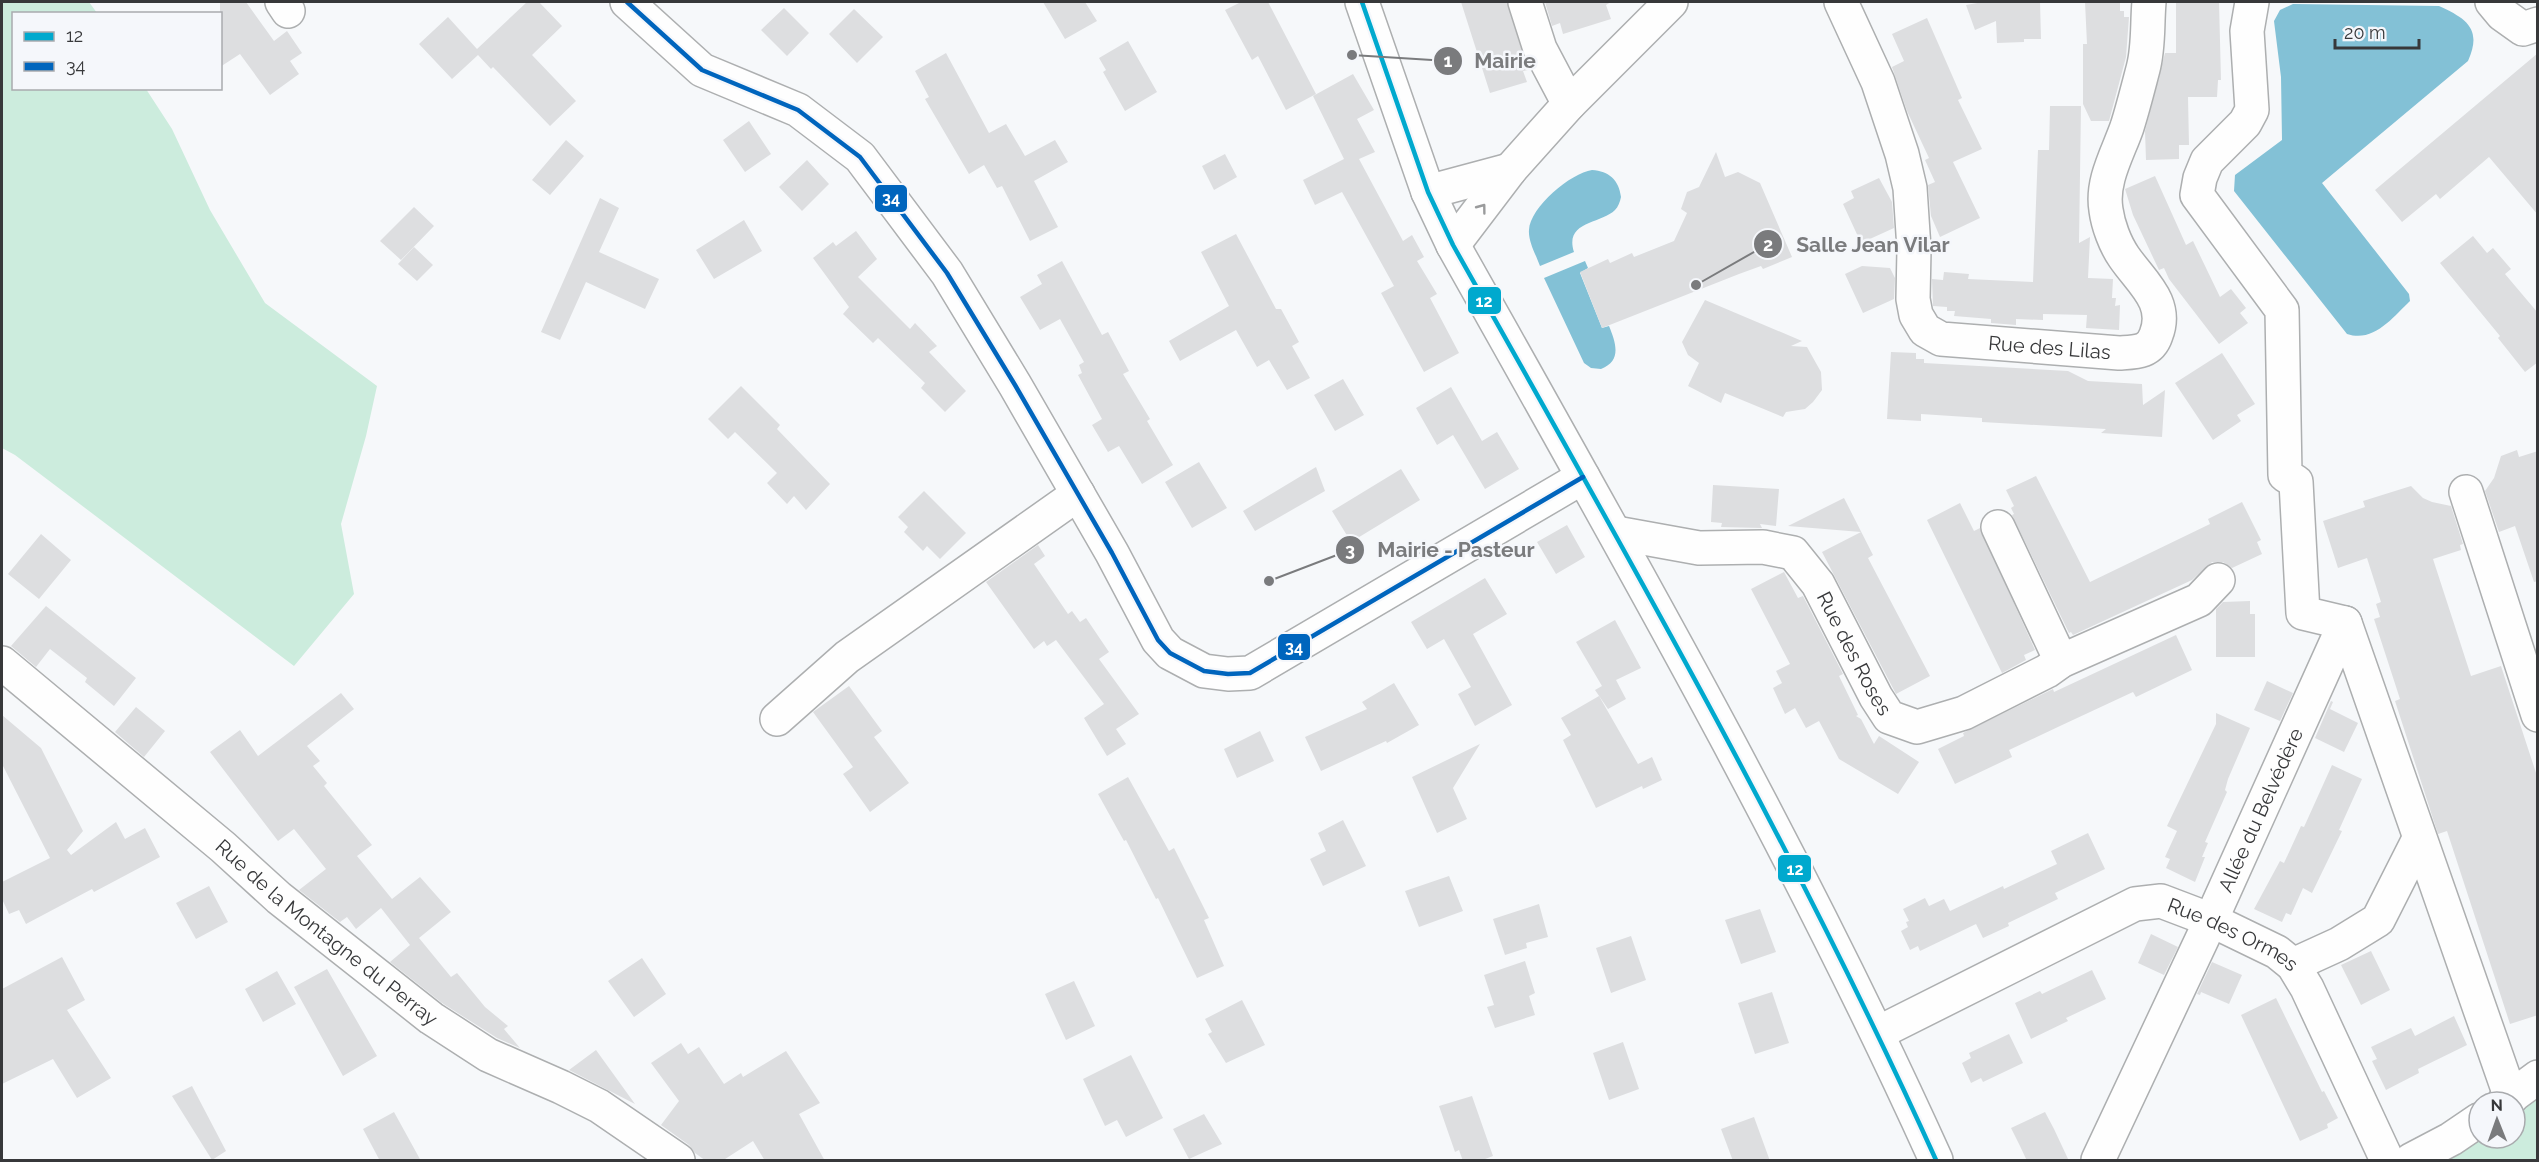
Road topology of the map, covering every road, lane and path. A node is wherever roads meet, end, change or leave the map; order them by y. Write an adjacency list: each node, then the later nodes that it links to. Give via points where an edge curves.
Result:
1 (627, 2): 16 (street, via 702,70 798,110 860,157 947,273)
2 (1362, 2): 12 (street)
3 (1525, 2): 10 (street, via 1540,49)
4 (1671, 2): 10 (street)
5 (1841, 2): 6 (street, Rue des Lilas, via 1878,82 1902,154 1910,188 1913,299 1916,315 1926,330 1941,339 2119,353 2141,352 2154,343 2161,324 2154,296 2123,256 2105,208 2108,177 2144,68)
6 (2149, 2)
7 (2252, 2): 20 (street, via 2247,31 2252,110 2245,123 2207,161 2197,195 2282,310 2285,475 2296,482 2303,613)
8 (2492, 2): 9 (street, via 2523,29)
9 (2538, 24)
10 (1569, 104): 11 (street)
11 (1510, 170): 12 (street); 13 (street, one-way to 11)
12 (1428, 192): 13 (street)
13 (1453, 245): 14 (street)
14 (1583, 477): 16 (street, via 1250,673 1228,674 1204,671 1170,653 1158,640); 18 (street)
15 (2466, 492): 23 (street)
16 (1078, 494): 24 (street, via 847,657)
17 (1998, 527): 21 (street)
18 (1616, 534): 21 (street, Rue des Roses, via 1699,548 1763,547 1793,553 1818,584 1889,717 1917,727 1964,713); 28 (street, via 1699,685)
19 (2218, 580): 21 (street, Rue des Roses, via 2199,600)
20 (2345, 623): 25 (street); 26 (street, Allée du Belvédère)
21 (2061, 661)
22 (2, 663): 33 (street, Rue de la Montagne du Perray, via 288,905 430,1018 488,1055 598,1106)
23 (2538, 716)
24 (777, 719)
25 (2419, 839): 27 (street, via 2378,920); 30 (street)
26 (2211, 920): 27 (street, Rue des Ormes, via 2277,952); 28 (street, Rue des Ormes, via 2161,901 2135,904); 35 (street, Allée du Belvédère)
27 (2293, 965): 36 (street, Rue des Ormes)
28 (1878, 1033): 34 (street)
29 (2538, 1077): 31 (street)
30 (2505, 1090)
31 (2521, 1090)
32 (2467, 1128): 37 (street)
33 (678, 1161)
34 (1936, 1161)
35 (2098, 1161)
36 (2387, 1161)
37 (2411, 1161)

